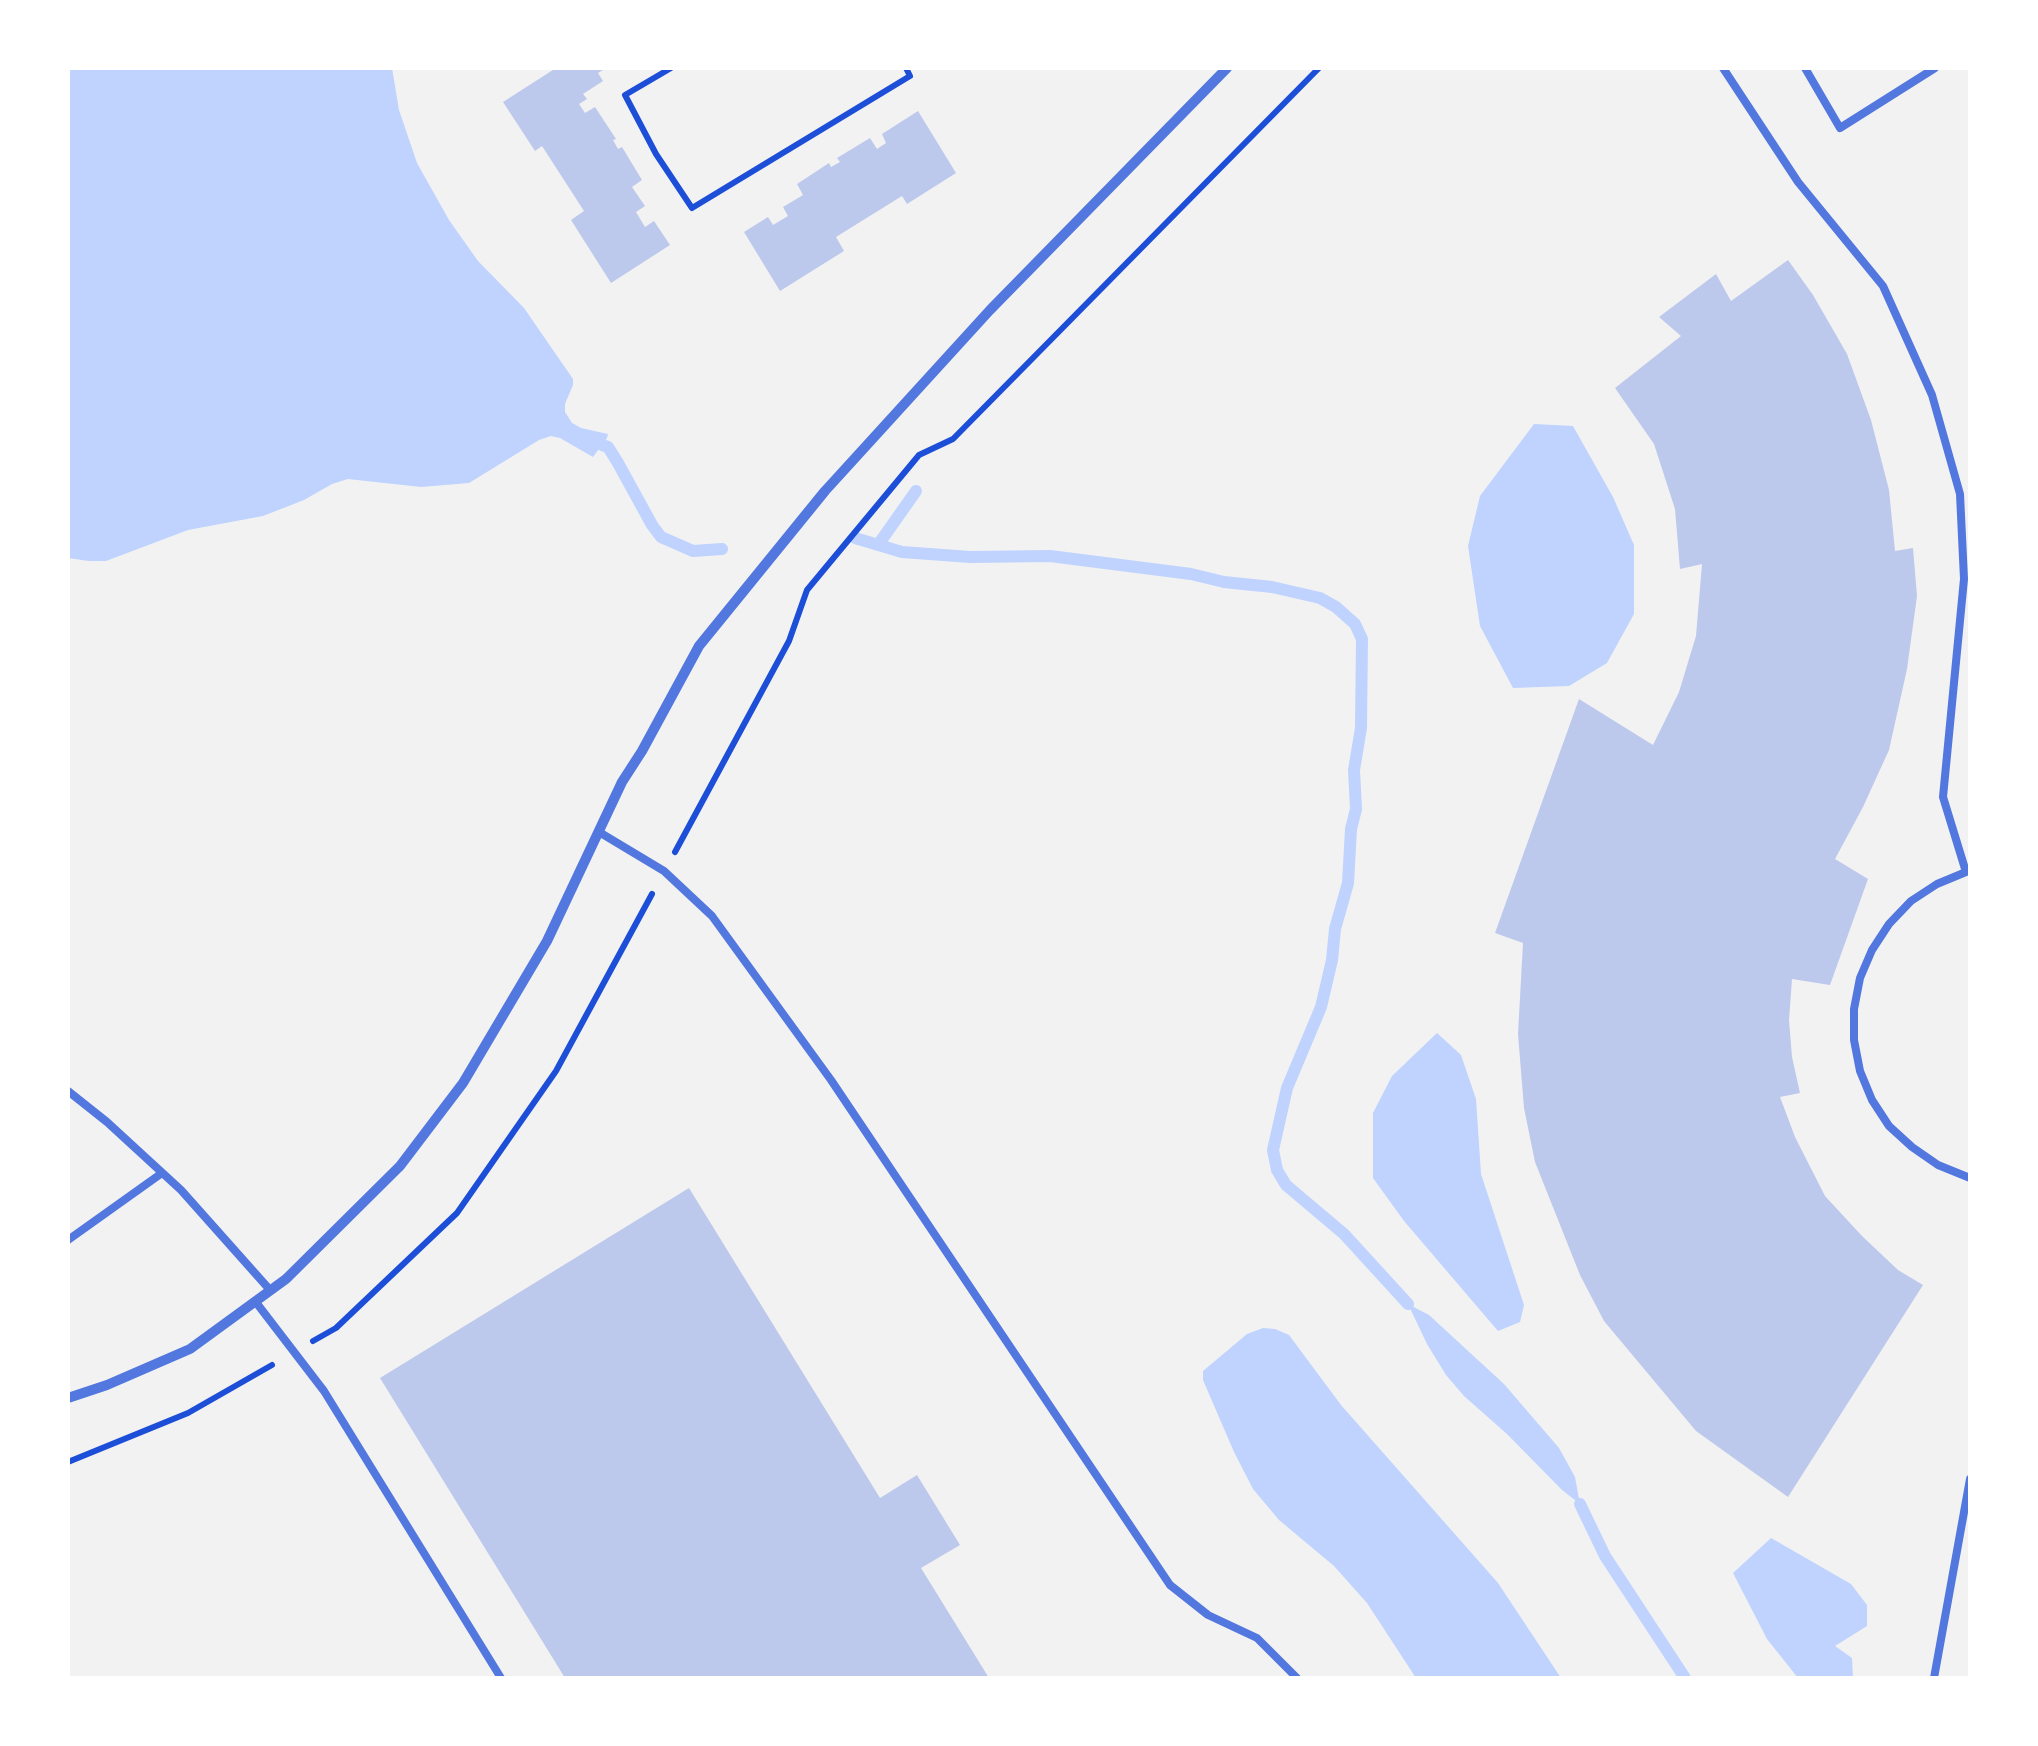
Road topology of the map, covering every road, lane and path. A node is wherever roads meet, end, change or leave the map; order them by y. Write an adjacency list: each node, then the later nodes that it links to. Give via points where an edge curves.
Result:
1 (670, 68): 2 (path, via 625,95 692,208 910,76)
2 (906, 68)
3 (1227, 68): 8 (street, via 990,310 825,491 699,646)
4 (1318, 68): 10 (path, via 953,439 920,455 807,590 790,641)
5 (1723, 68): 9 (lane, via 1798,182 1883,286 1932,396 1960,494 1964,579 1943,797)
6 (1805, 68): 7 (lane, via 1840,128)
7 (1935, 68)
8 (599, 832): 10 (lane); 15 (street, via 463,1083 400,1166)
9 (1968, 871): 13 (lane, via 1936,884 1888,924 1860,978 1854,1040 1872,1100 1890,1126 1938,1165)
10 (664, 872): 17 (path, via 556,1070 457,1212 336,1328); 22 (lane, via 712,916 831,1080 1170,1585 1208,1615 1258,1638)
11 (68, 1091): 12 (lane)
12 (162, 1173): 14 (lane); 15 (lane)
13 (1970, 1178)
14 (68, 1240)
15 (270, 1290): 16 (street)
16 (255, 1301): 17 (lane); 18 (street, via 190,1349)
17 (294, 1352): 19 (path, via 188,1413); 21 (lane)
18 (68, 1398)
19 (68, 1462)
20 (1970, 1479): 23 (lane)
21 (502, 1678)
22 (1297, 1678)
23 (1934, 1678)

